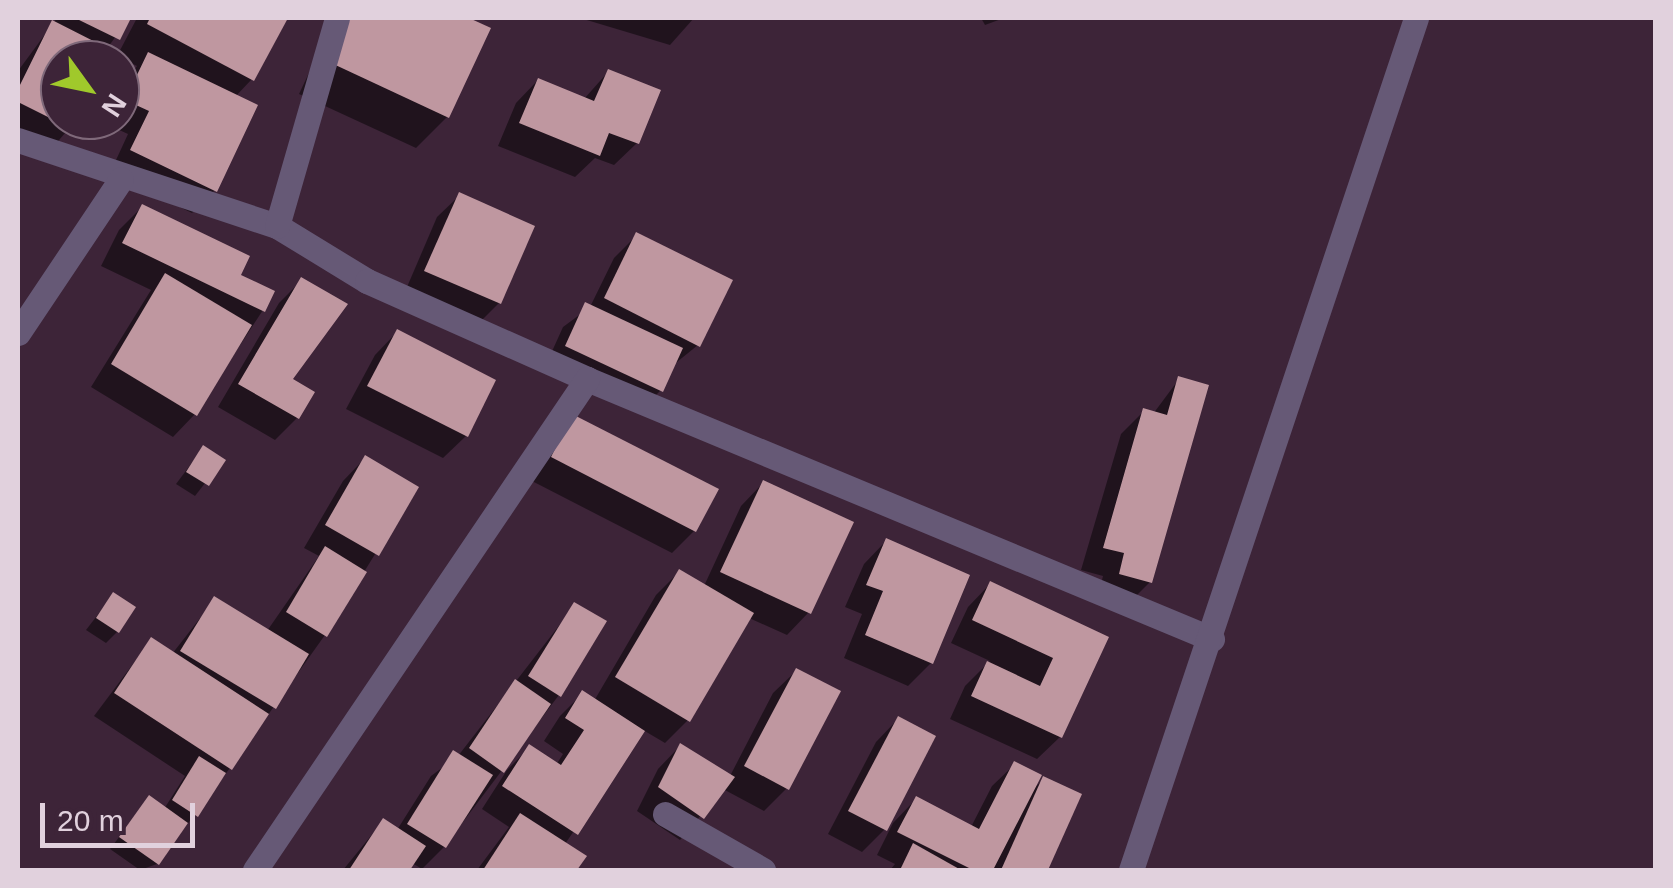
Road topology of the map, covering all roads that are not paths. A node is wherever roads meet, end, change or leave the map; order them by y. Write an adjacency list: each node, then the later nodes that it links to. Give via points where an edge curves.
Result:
1 (336, 18): 5 (street)
2 (1416, 18): 8 (street)
3 (18, 140): 4 (street)
4 (121, 179): 5 (street); 6 (street)
5 (278, 226): 7 (street, via 367,281)
6 (18, 333)
7 (587, 379): 8 (street); 10 (street)
8 (1212, 639): 12 (street)
9 (665, 814): 11 (street)
10 (255, 870)
11 (763, 870)
12 (1131, 870)

